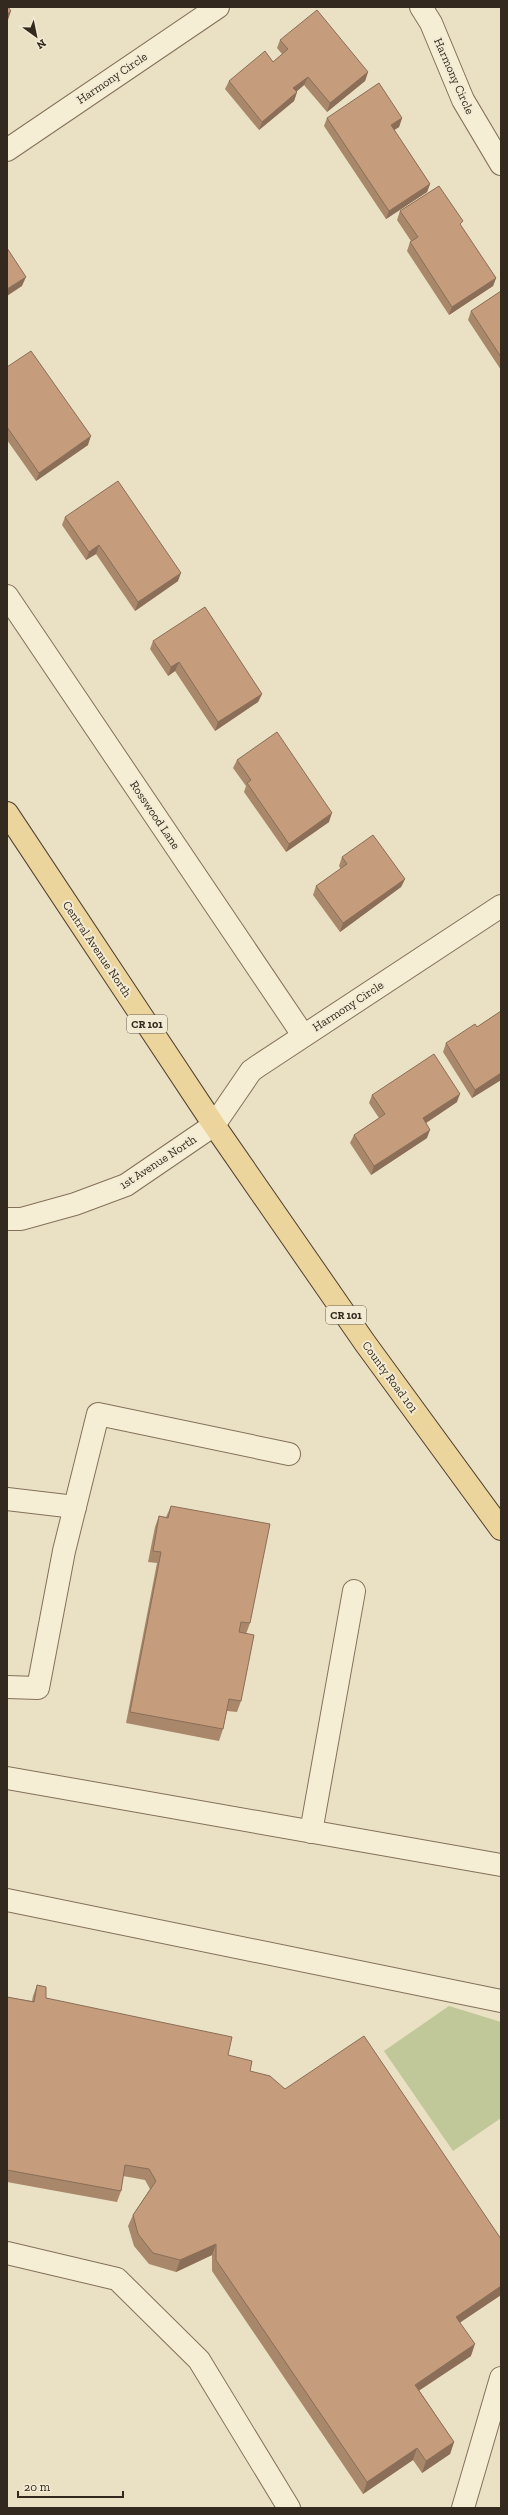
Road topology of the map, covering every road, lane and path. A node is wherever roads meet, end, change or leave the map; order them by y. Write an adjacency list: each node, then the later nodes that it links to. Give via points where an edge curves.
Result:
1 (218, 7): 3 (street, Harmony Circle)
2 (421, 7): 4 (street, Harmony Circle, via 431,23 463,100)
3 (7, 150)
4 (501, 164)
5 (7, 596): 8 (street, Rosswood Lane)
6 (7, 813): 9 (main road, Central Avenue North / CR 101)
7 (501, 906): 8 (street, Harmony Circle)
8 (303, 1035): 9 (street, Harmony Circle, via 251,1071)
9 (214, 1125): 10 (street, 1st Avenue North, via 126,1185 75,1204 21,1219); 14 (main road, County Road 101 / CR 101, via 366,1343)
10 (7, 1219)
11 (289, 1454): 13 (street, via 98,1414)
12 (7, 1499): 13 (street)
13 (75, 1507): 16 (street, via 38,1688)
14 (501, 1529)
15 (354, 1591): 18 (street)
16 (7, 1687)
17 (7, 1778): 18 (street)
18 (311, 1832): 19 (street)
19 (501, 1865)
20 (7, 1900): 21 (street)
21 (501, 2000)
22 (7, 2253): 24 (street, via 117,2279 199,2360)
23 (501, 2378): 25 (street)
24 (290, 2508)
25 (463, 2508)

